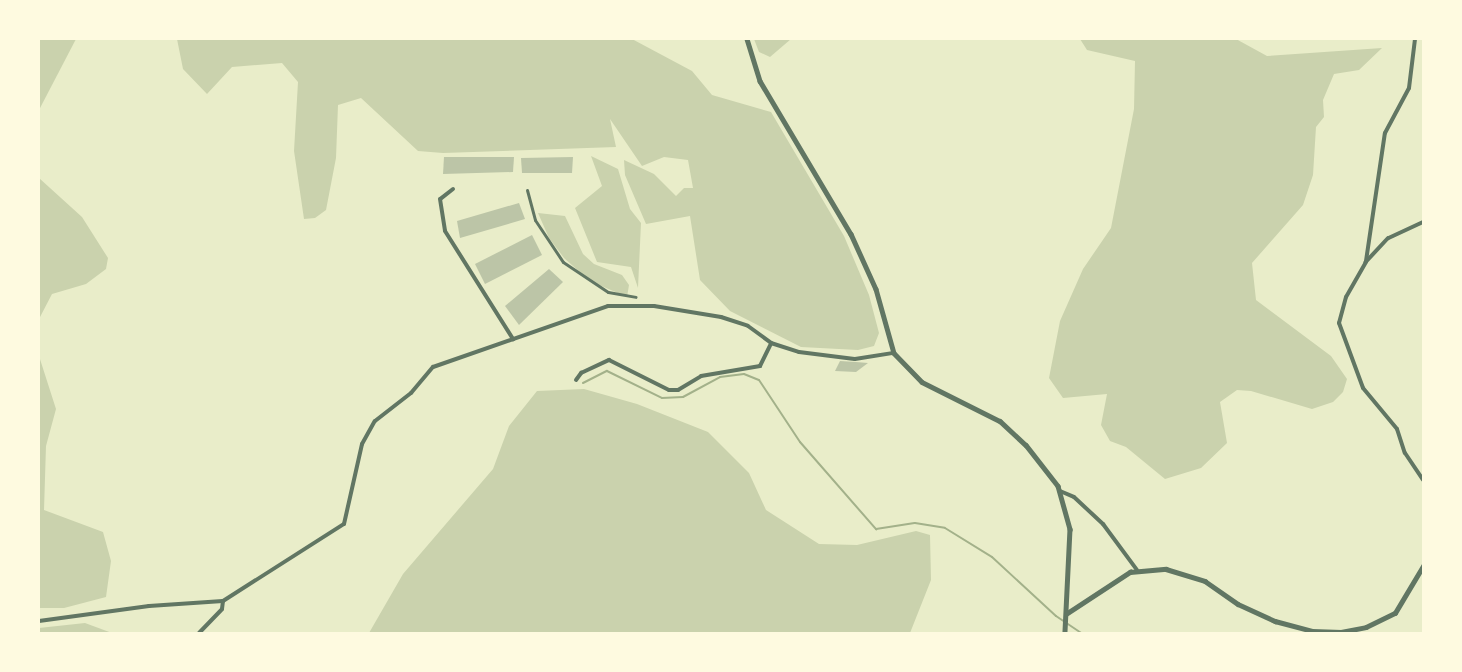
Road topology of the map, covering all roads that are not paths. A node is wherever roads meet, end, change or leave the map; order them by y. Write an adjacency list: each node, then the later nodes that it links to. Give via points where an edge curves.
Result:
1 (747, 39): 10 (street, via 760,81 876,289)
2 (1415, 39): 6 (street, via 1409,88 1385,132)
3 (453, 189): 8 (street, via 440,199 445,231)
4 (527, 190): 7 (street, via 535,220 563,262 608,292)
5 (1423, 222): 6 (street, via 1388,238)
6 (1366, 262): 12 (street, via 1341,309 1341,330 1363,388 1397,429 1405,453)
7 (636, 297)
8 (513, 339): 9 (street, via 608,306 654,306 721,317 748,326); 16 (street, via 433,367 411,393 375,421 362,444 344,524)
9 (771, 343): 10 (street, via 799,352 855,359); 11 (street, via 760,366 701,376 678,390 669,390 609,360 581,373)
10 (894, 353): 13 (street, via 922,382 1000,421 1026,446)
11 (576, 380)
12 (1423, 480)
13 (1060, 491): 15 (street, via 1074,497 1103,524); 17 (street, via 1070,529)
14 (1423, 566): 15 (street, via 1395,613 1366,627 1341,632 1312,631 1275,621 1188,574 1166,569)
15 (1137, 570): 17 (street)
16 (223, 601): 18 (street, via 148,606); 20 (street, via 222,609)
17 (1066, 616): 19 (street)
18 (39, 621)
19 (1065, 632)
20 (199, 633)

